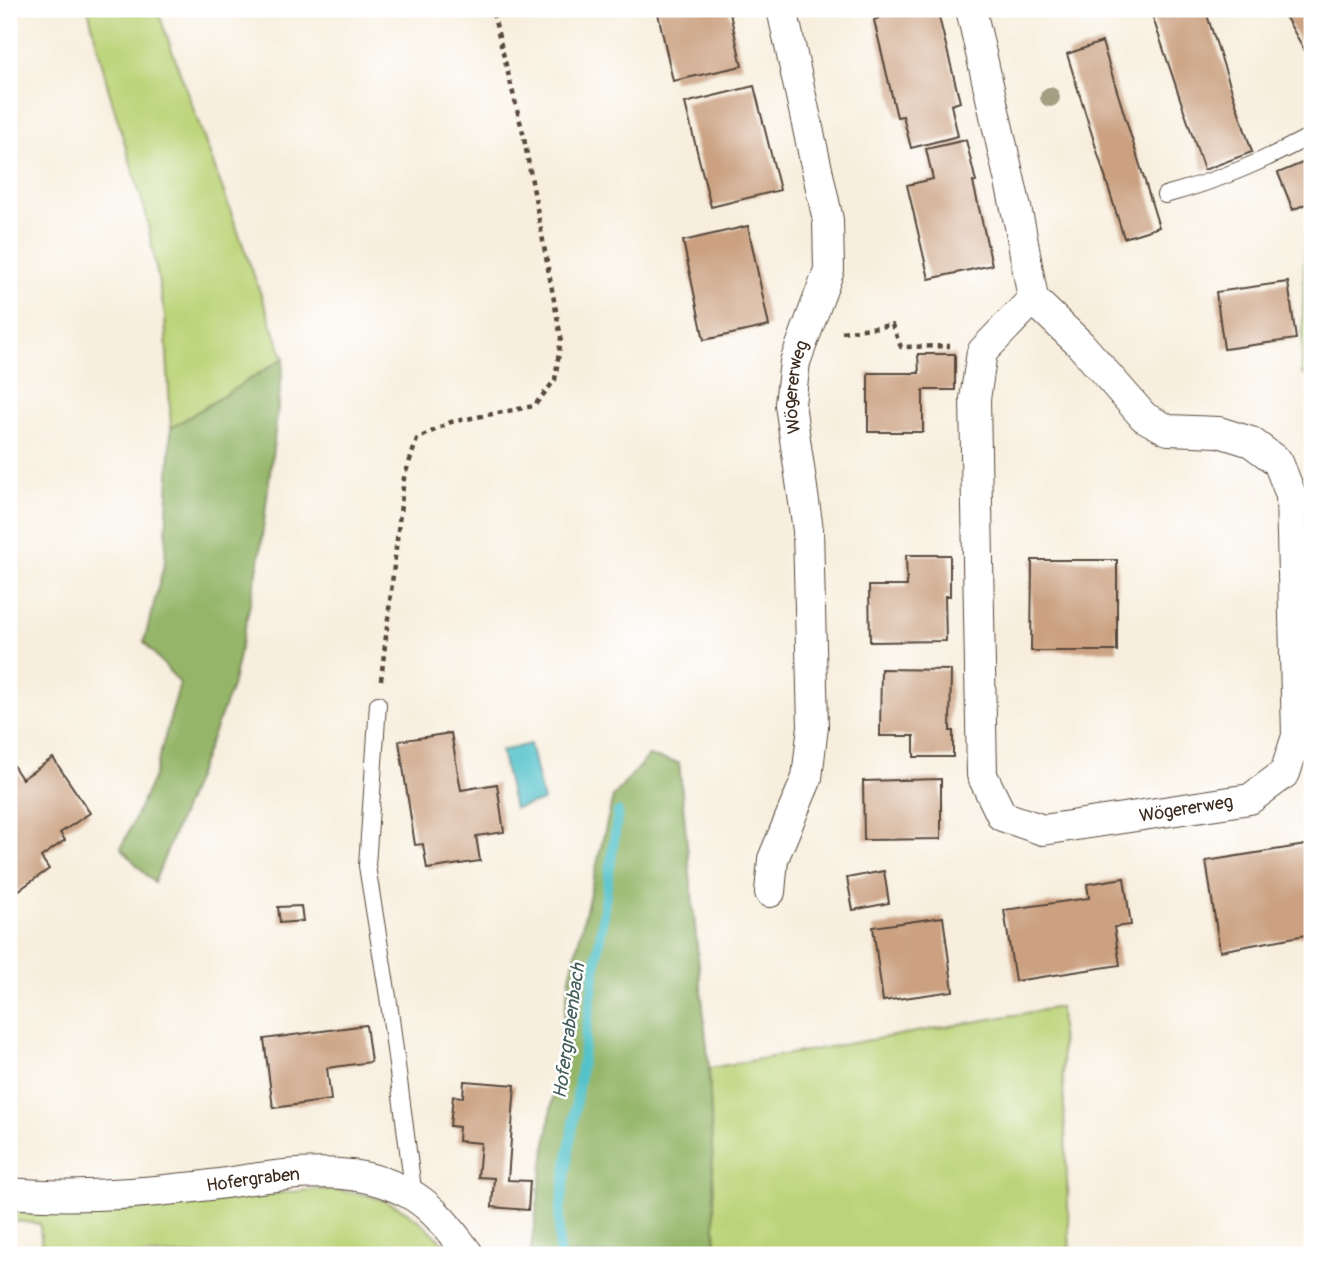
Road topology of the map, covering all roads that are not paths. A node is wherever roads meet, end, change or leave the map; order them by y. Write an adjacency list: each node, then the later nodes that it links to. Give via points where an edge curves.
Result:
1 (782, 9): 7 (street, Wögererweg, via 828,220 829,270 795,362 790,404 808,530 813,726 807,778 773,859)
2 (971, 9): 5 (street)
3 (1312, 135): 4 (lane, via 1211,183)
4 (1165, 195)
5 (1033, 299): 5 (street, Wögererweg, via 1144,417 1168,430 1219,432 1251,442 1278,462 1291,495 1297,736 1285,773 1250,799 1044,830 1002,816 982,775 975,399 982,352)
6 (378, 704): 9 (lane, via 367,866)
7 (770, 892)
8 (9, 1193): 9 (street, Hofergraben, via 112,1195 289,1174 342,1174 382,1182)
9 (414, 1197): 10 (street, Hofergraben, via 441,1218)
10 (469, 1255)

